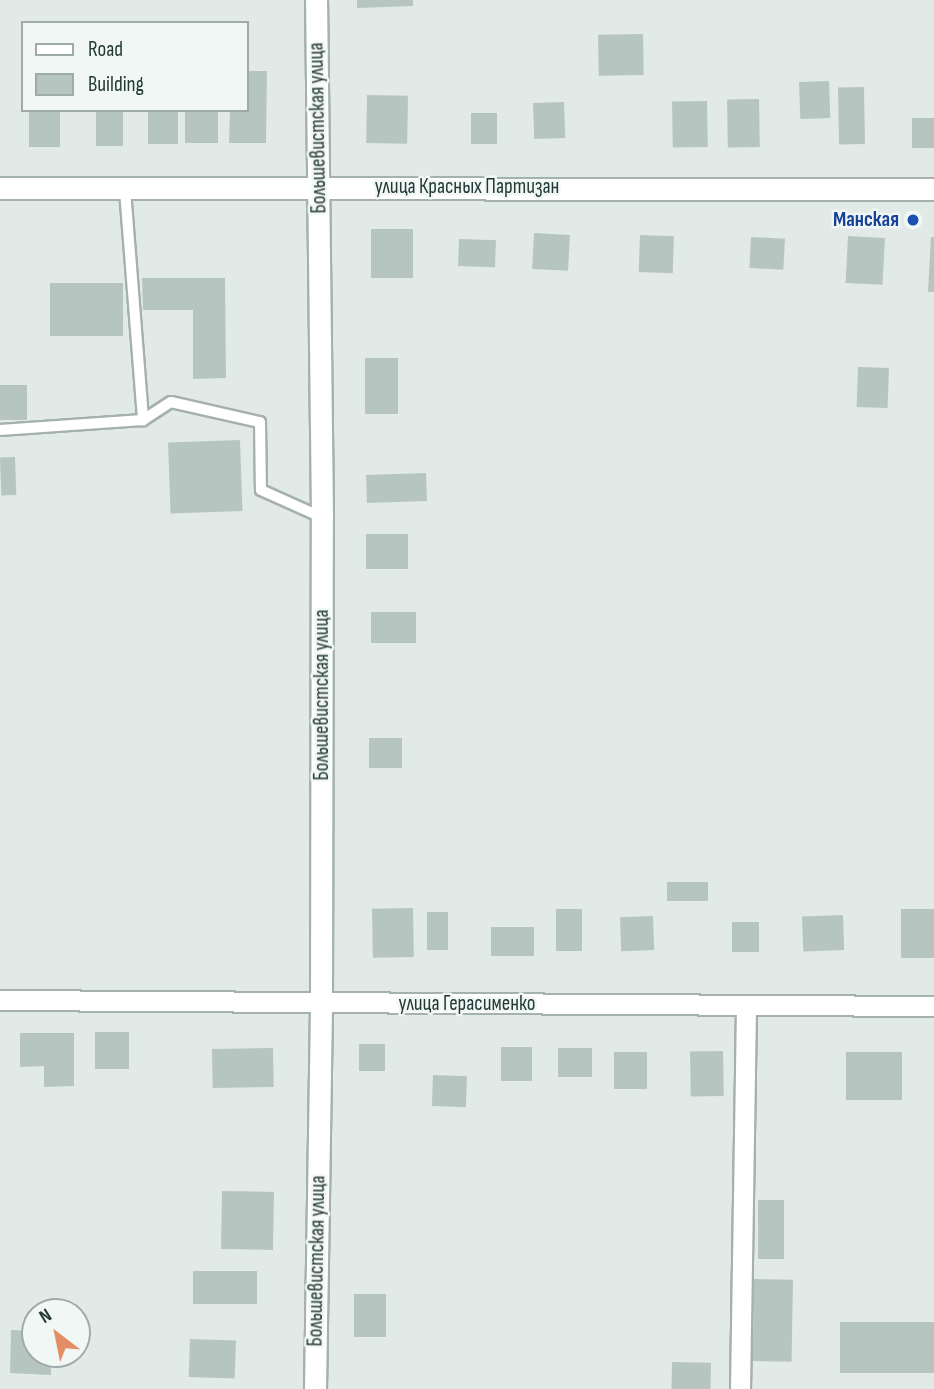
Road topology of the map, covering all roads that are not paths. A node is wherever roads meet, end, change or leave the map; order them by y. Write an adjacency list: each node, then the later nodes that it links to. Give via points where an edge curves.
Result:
1 (316, 0): 2 (main road, Большевистская улица)
2 (319, 186): 4 (main road, улица Красных Партизан); 5 (main road, улица Красных Партизан); 8 (main road, Большевистская улица)
3 (0, 188): 5 (main road, улица Красных Партизан)
4 (934, 188)
5 (125, 190): 6 (lane)
6 (143, 420): 7 (lane); 8 (lane, via 171,402 260,422 261,490)
7 (0, 430)
8 (322, 517): 10 (main road, Большевистская улица)
9 (0, 1000): 10 (street, улица Герасименко)
10 (321, 1003): 11 (street, улица Герасименко); 13 (main road, Большевистская улица)
11 (746, 1006): 12 (street, улица Герасименко); 14 (street)
12 (934, 1006)
13 (316, 1389)
14 (740, 1389)

